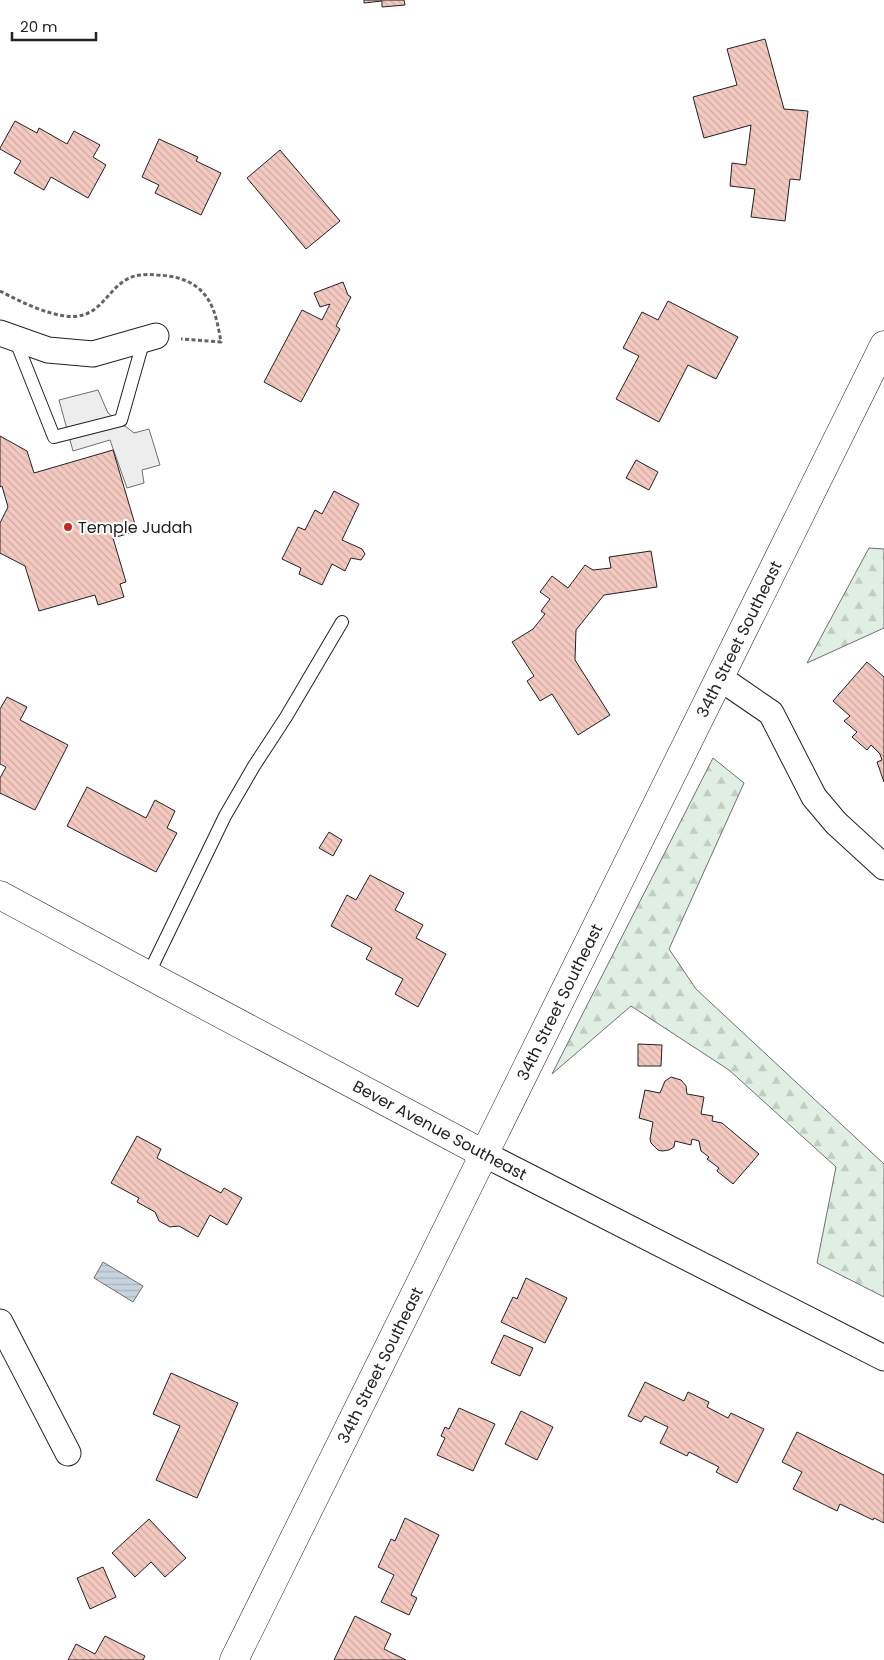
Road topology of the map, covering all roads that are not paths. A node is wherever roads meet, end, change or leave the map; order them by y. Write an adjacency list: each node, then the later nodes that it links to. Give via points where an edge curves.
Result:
1 (8, 336): 2 (street, via 48,350 93,354); 2 (lane, via 54,436 121,420)
2 (150, 338)
3 (884, 345): 5 (street, 34th Street Southeast)
4 (342, 622): 8 (lane, via 225,816)
5 (720, 678): 6 (street, via 771,713 814,797 836,823); 9 (street, 34th Street Southeast)
6 (884, 867)
7 (0, 895): 8 (street, Bever Avenue Southeast)
8 (148, 975): 9 (street, Bever Avenue Southeast)
9 (484, 1154): 11 (street, Bever Avenue Southeast); 13 (street, 34th Street Southeast)
10 (0, 1322): 12 (street)
11 (884, 1358)
12 (68, 1453)
13 (234, 1660)

